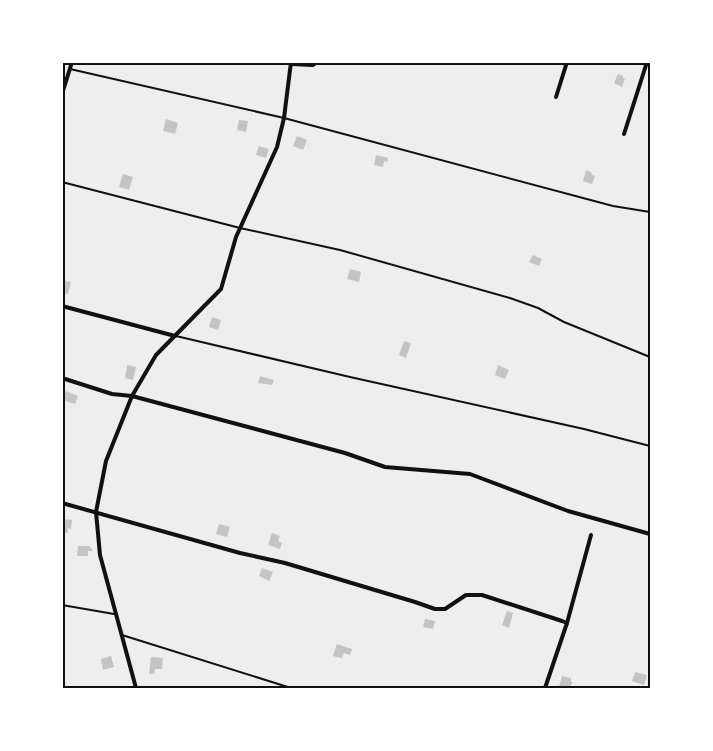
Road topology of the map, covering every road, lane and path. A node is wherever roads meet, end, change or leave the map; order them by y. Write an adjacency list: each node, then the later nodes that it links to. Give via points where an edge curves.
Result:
1 (72, 62): 7 (street)
2 (317, 62): 5 (street, via 313,65)
3 (567, 62): 9 (street)
4 (646, 62): 11 (street)
5 (291, 63): 10 (street)
6 (62, 67): 7 (street)
7 (70, 69): 8 (street); 10 (lane)
8 (62, 94)
9 (556, 97)
10 (284, 118): 13 (lane, via 613,206); 14 (street, via 277,147)
11 (624, 134)
12 (62, 182): 14 (lane)
13 (650, 212)
14 (240, 228): 16 (street, via 221,289); 17 (lane, via 340,250 510,298)
15 (62, 306): 16 (street)
16 (175, 336): 19 (street, via 156,355); 20 (lane)
17 (650, 357)
18 (62, 378): 19 (street, via 112,394)
19 (132, 396): 22 (street, via 106,461); 23 (street, via 345,453 385,467 470,474 568,511)
20 (650, 446)
21 (62, 503): 22 (street)
22 (96, 512): 26 (street, via 100,555); 27 (street, via 285,563 435,609 445,609 466,595 482,595)
23 (650, 534)
24 (591, 535): 27 (street)
25 (62, 605): 26 (lane)
26 (115, 614): 28 (street)
27 (567, 623): 31 (street)
28 (120, 634): 29 (street); 30 (lane)
29 (136, 688)
30 (291, 688)
31 (545, 688)

